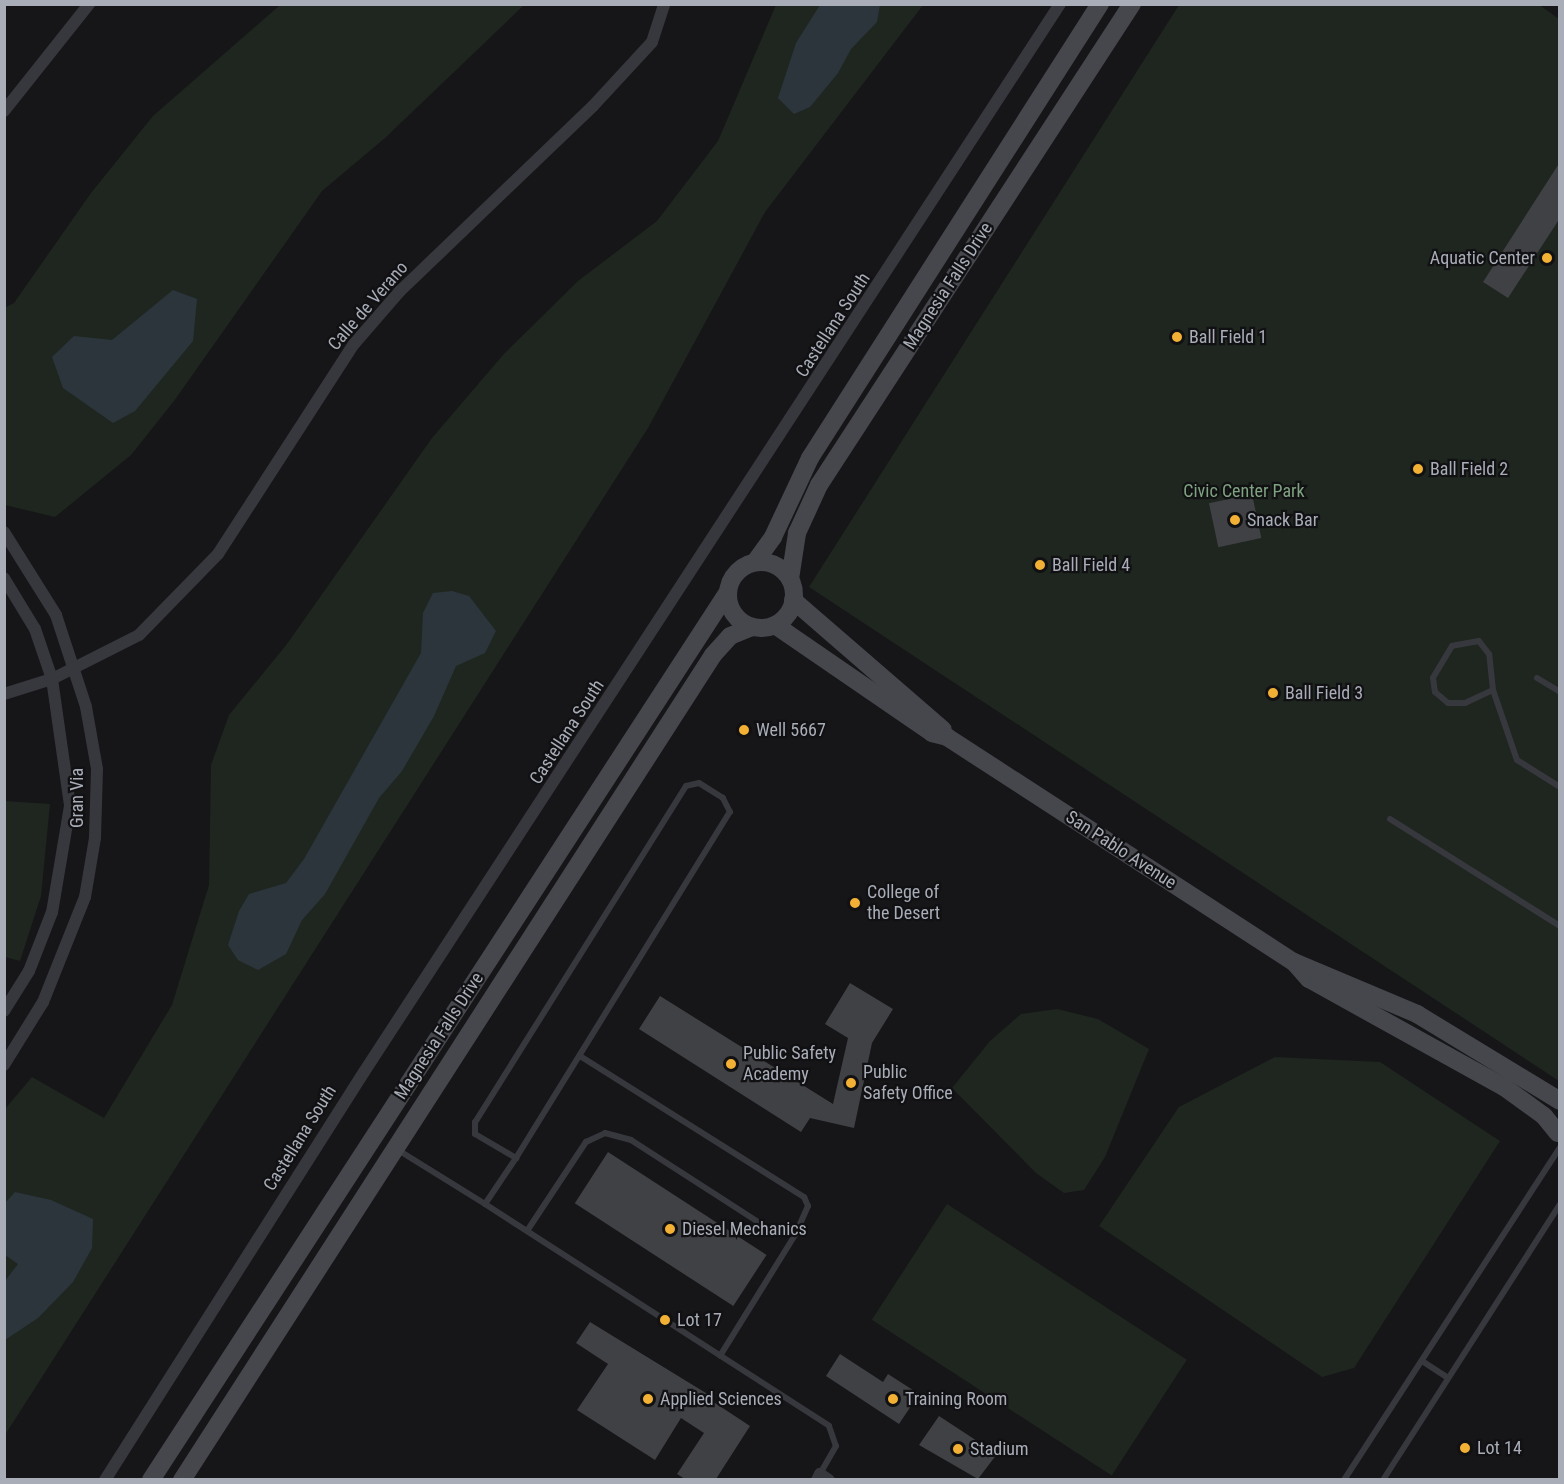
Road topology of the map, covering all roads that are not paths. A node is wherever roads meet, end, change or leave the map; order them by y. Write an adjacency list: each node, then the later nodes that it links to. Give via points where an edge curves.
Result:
1 (89, 4): 6 (street)
2 (664, 4): 15 (street, Calle de Verano, via 652,42 593,106 399,292 354,344 218,554 139,634)
3 (1060, 4): 41 (street, Castellana South, via 364,1072)
4 (1100, 4): 8 (street, Magnesia Falls Drive, via 810,458 773,537)
5 (1132, 4): 10 (street, Magnesia Falls Drive, via 819,485 797,533)
6 (4, 111)
7 (4, 532): 15 (street, Gran Via, via 56,615)
8 (755, 562): 10 (street, via 776,565); 11 (street, via 737,572)
9 (4, 578): 17 (street, Gran Via, via 34,629)
10 (790, 579): 12 (street)
11 (728, 592): 14 (street, via 734,614); 42 (street, Magnesia Falls Drive)
12 (794, 600): 13 (street); 21 (street, San Pablo Avenue, via 879,670)
13 (775, 625): 14 (street); 21 (street, San Pablo Avenue, via 932,733)
14 (753, 627): 31 (street, Magnesia Falls Drive, via 730,636 713,655)
15 (74, 668): 17 (street, Calle de Verano); 28 (street, Gran Via, via 97,769 95,838 85,897 43,1002)
16 (1537, 678): 19 (lane)
17 (52, 679): 20 (street, Calle de Verano); 26 (street, Gran Via, via 70,806 64,857 52,912 29,971)
18 (1493, 690): 18 (lane, via 1466,703 1448,703 1435,692 1433,678 1452,646 1466,639 1479,641 1490,654); 22 (lane, via 1517,760)
19 (1560, 692)
20 (4, 694)
21 (947, 737): 25 (street, San Pablo Avenue)
22 (1560, 787)
23 (1390, 819): 24 (lane)
24 (1560, 926)
25 (1294, 962): 29 (street, San Pablo Avenue, via 1417,1014); 30 (street, San Pablo Avenue, via 1309,979 1504,1087 1544,1116)
26 (4, 1011)
27 (579, 1056): 32 (lane); 32 (lane, via 730,812 723,798 699,783 686,786 475,1122 475,1134); 37 (lane, via 804,1197 807,1206 795,1234)
28 (4, 1065)
29 (1560, 1101)
30 (1559, 1135): 38 (lane)
31 (395, 1148): 33 (lane); 43 (street, Magnesia Falls Drive)
32 (516, 1158): 33 (lane)
33 (485, 1204): 36 (lane)
34 (1560, 1204): 39 (lane)
35 (763, 1224): 36 (lane, via 631,1140 605,1133 586,1142)
36 (527, 1232): 37 (lane)
37 (720, 1356): 40 (lane, via 829,1426 836,1446)
38 (1422, 1361): 39 (lane); 44 (lane)
39 (1448, 1378): 45 (lane)
40 (822, 1478)
41 (105, 1479)
42 (151, 1479)
43 (182, 1479)
44 (1344, 1479)
45 (1383, 1479)

